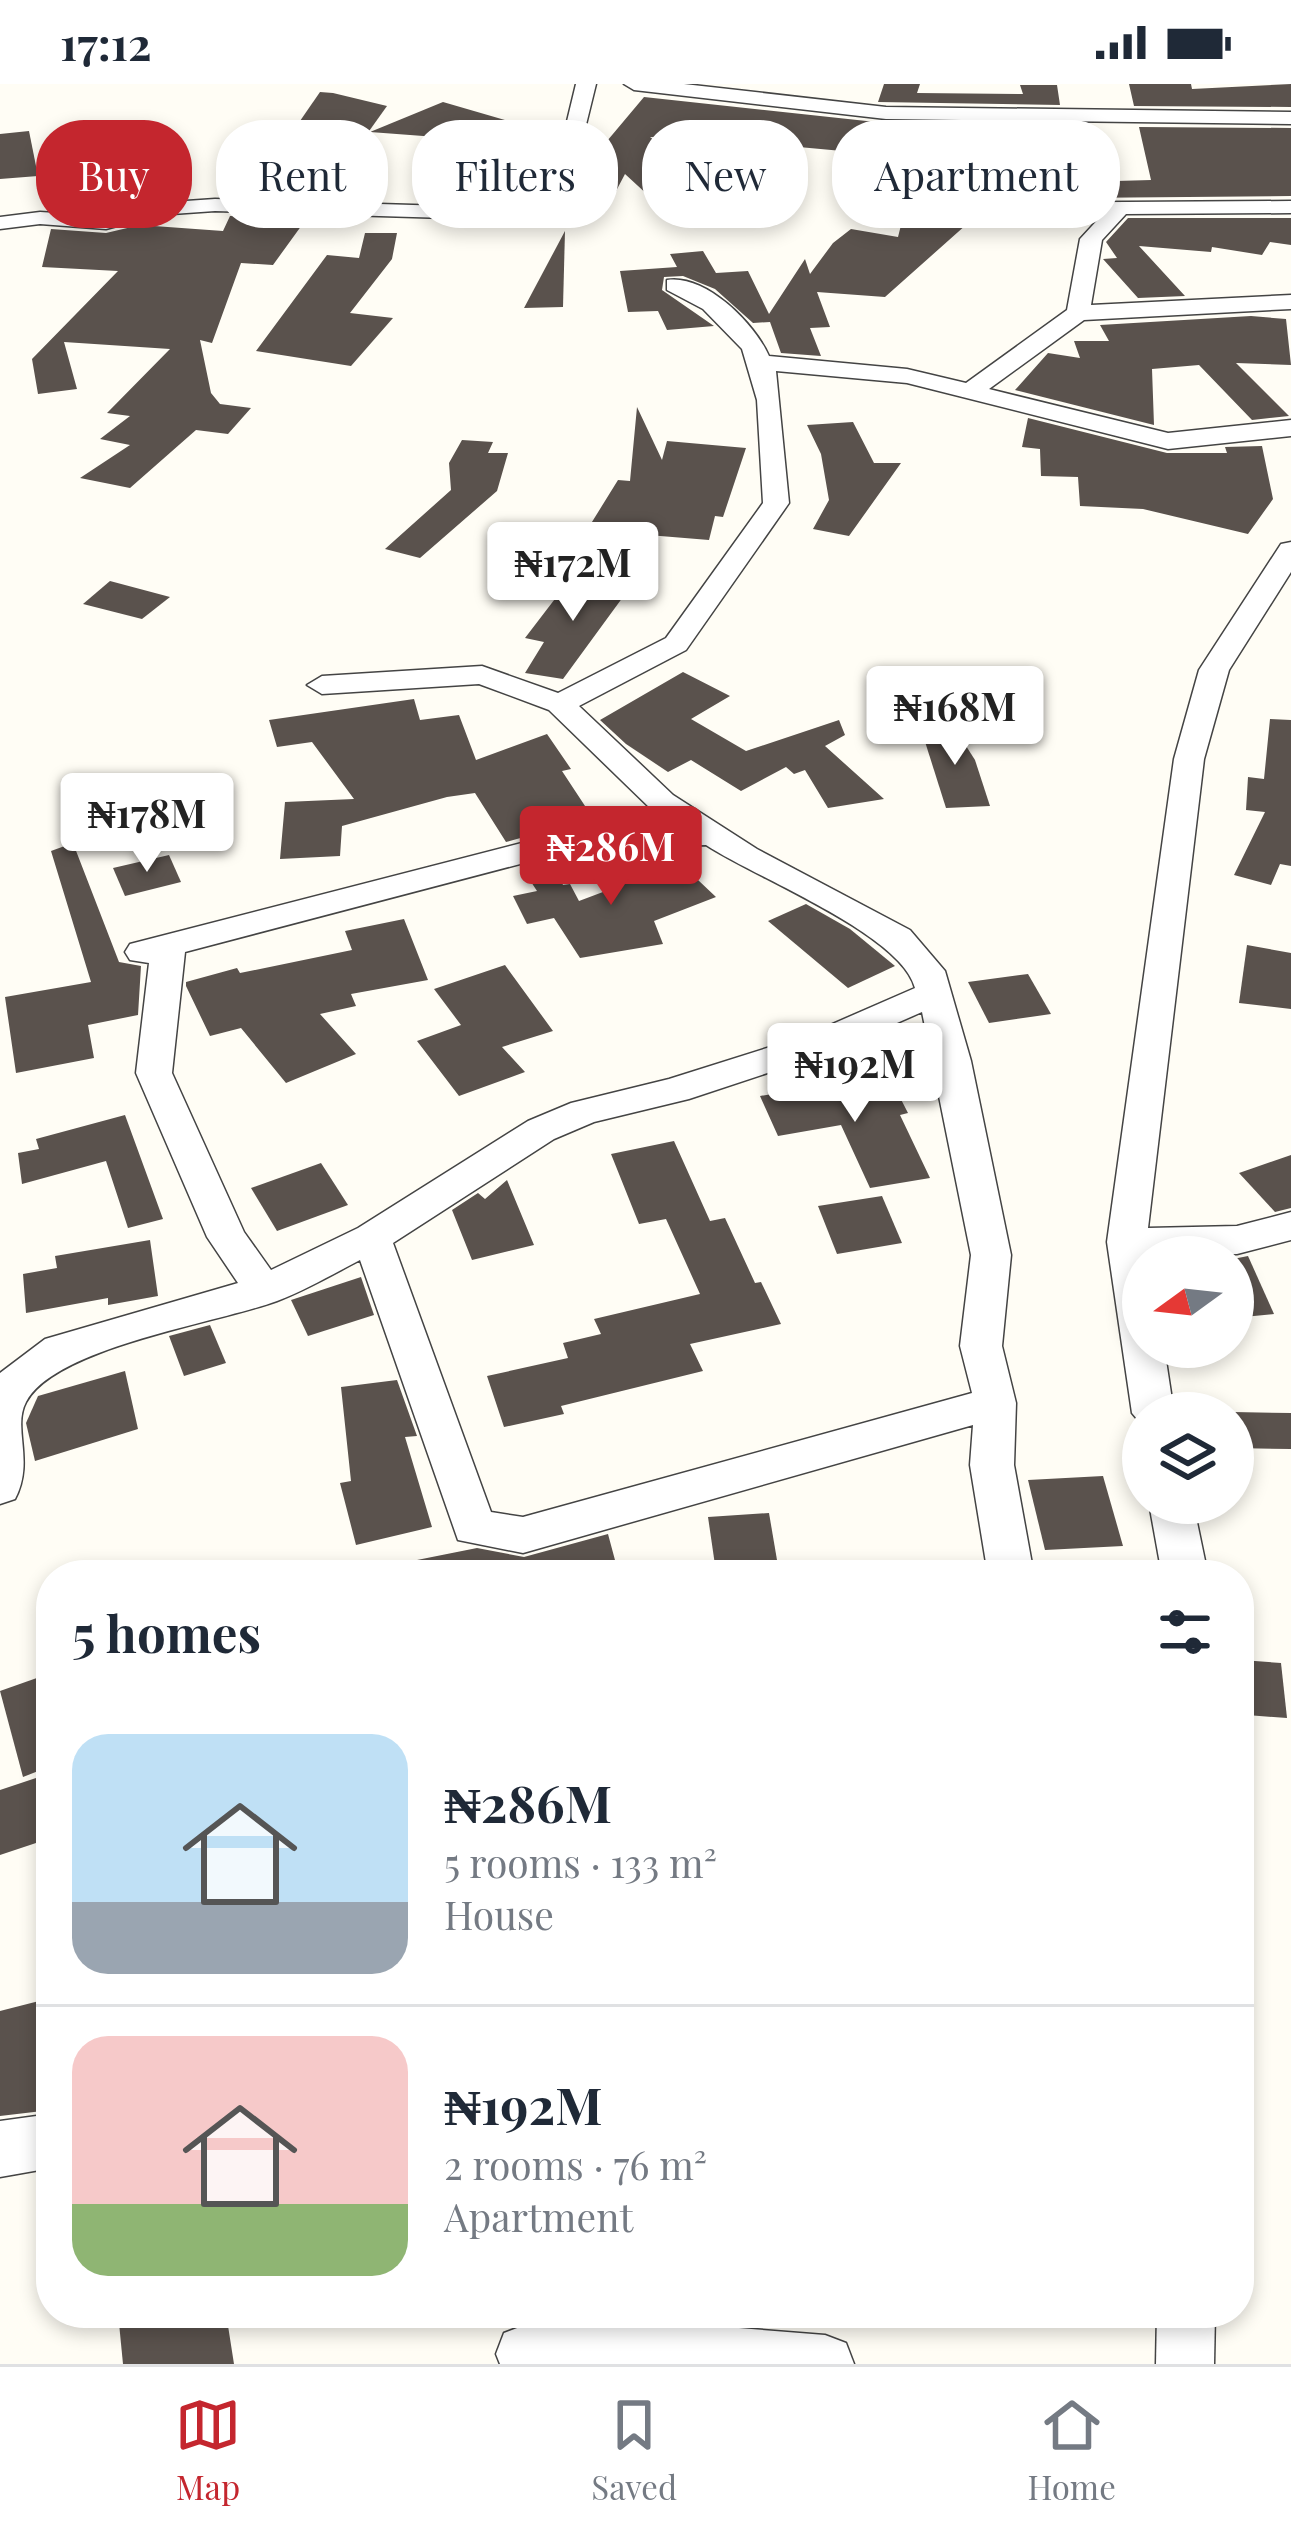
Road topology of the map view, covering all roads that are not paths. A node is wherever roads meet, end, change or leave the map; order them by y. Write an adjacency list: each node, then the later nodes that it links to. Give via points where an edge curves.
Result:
1 (586, 84): 6 (street, via 557,206 438,213 215,205 106,223)
2 (634, 84): 3 (street, via 886,113)
3 (1291, 118)
4 (1121, 207): 5 (street); 9 (street, via 1091,238)
5 (1291, 207)
6 (0, 223)
7 (675, 285): 10 (street, via 732,315)
8 (1291, 302): 9 (street)
9 (1078, 313): 11 (street)
10 (764, 363): 11 (street); 15 (street, via 776,503 676,644)
11 (974, 389): 12 (street, via 1168,441)
12 (1291, 428)
13 (1291, 550): 19 (street, via 1214,670 1189,760)
14 (322, 685): 15 (street, via 482,675)
15 (560, 704): 16 (street, via 662,802)
16 (712, 836): 17 (street, via 898,937 928,971); 22 (street, via 576,839 142,952 169,954 154,1073 226,1237)
17 (933, 994): 21 (street, via 818,1044 541,1130); 23 (street, via 991,1255 981,1346)
18 (1291, 1226): 20 (street)
19 (1127, 1236)
20 (1252, 1236)
21 (372, 1238): 22 (street); 23 (street, via 474,1527 523,1535)
22 (264, 1290): 24 (street, via 60,1351 12,1386)
23 (995, 1403): 27 (street, via 992,1465)
24 (0, 1413): 25 (street)
25 (0, 1487)
26 (1175, 1524): 28 (street)
27 (1009, 1560)
28 (1182, 1560)
29 (36, 2144): 30 (street)
30 (0, 2150)
31 (1186, 2328): 34 (street)
32 (525, 2354): 33 (street, via 639,2349)
33 (826, 2364)
34 (1185, 2364)

